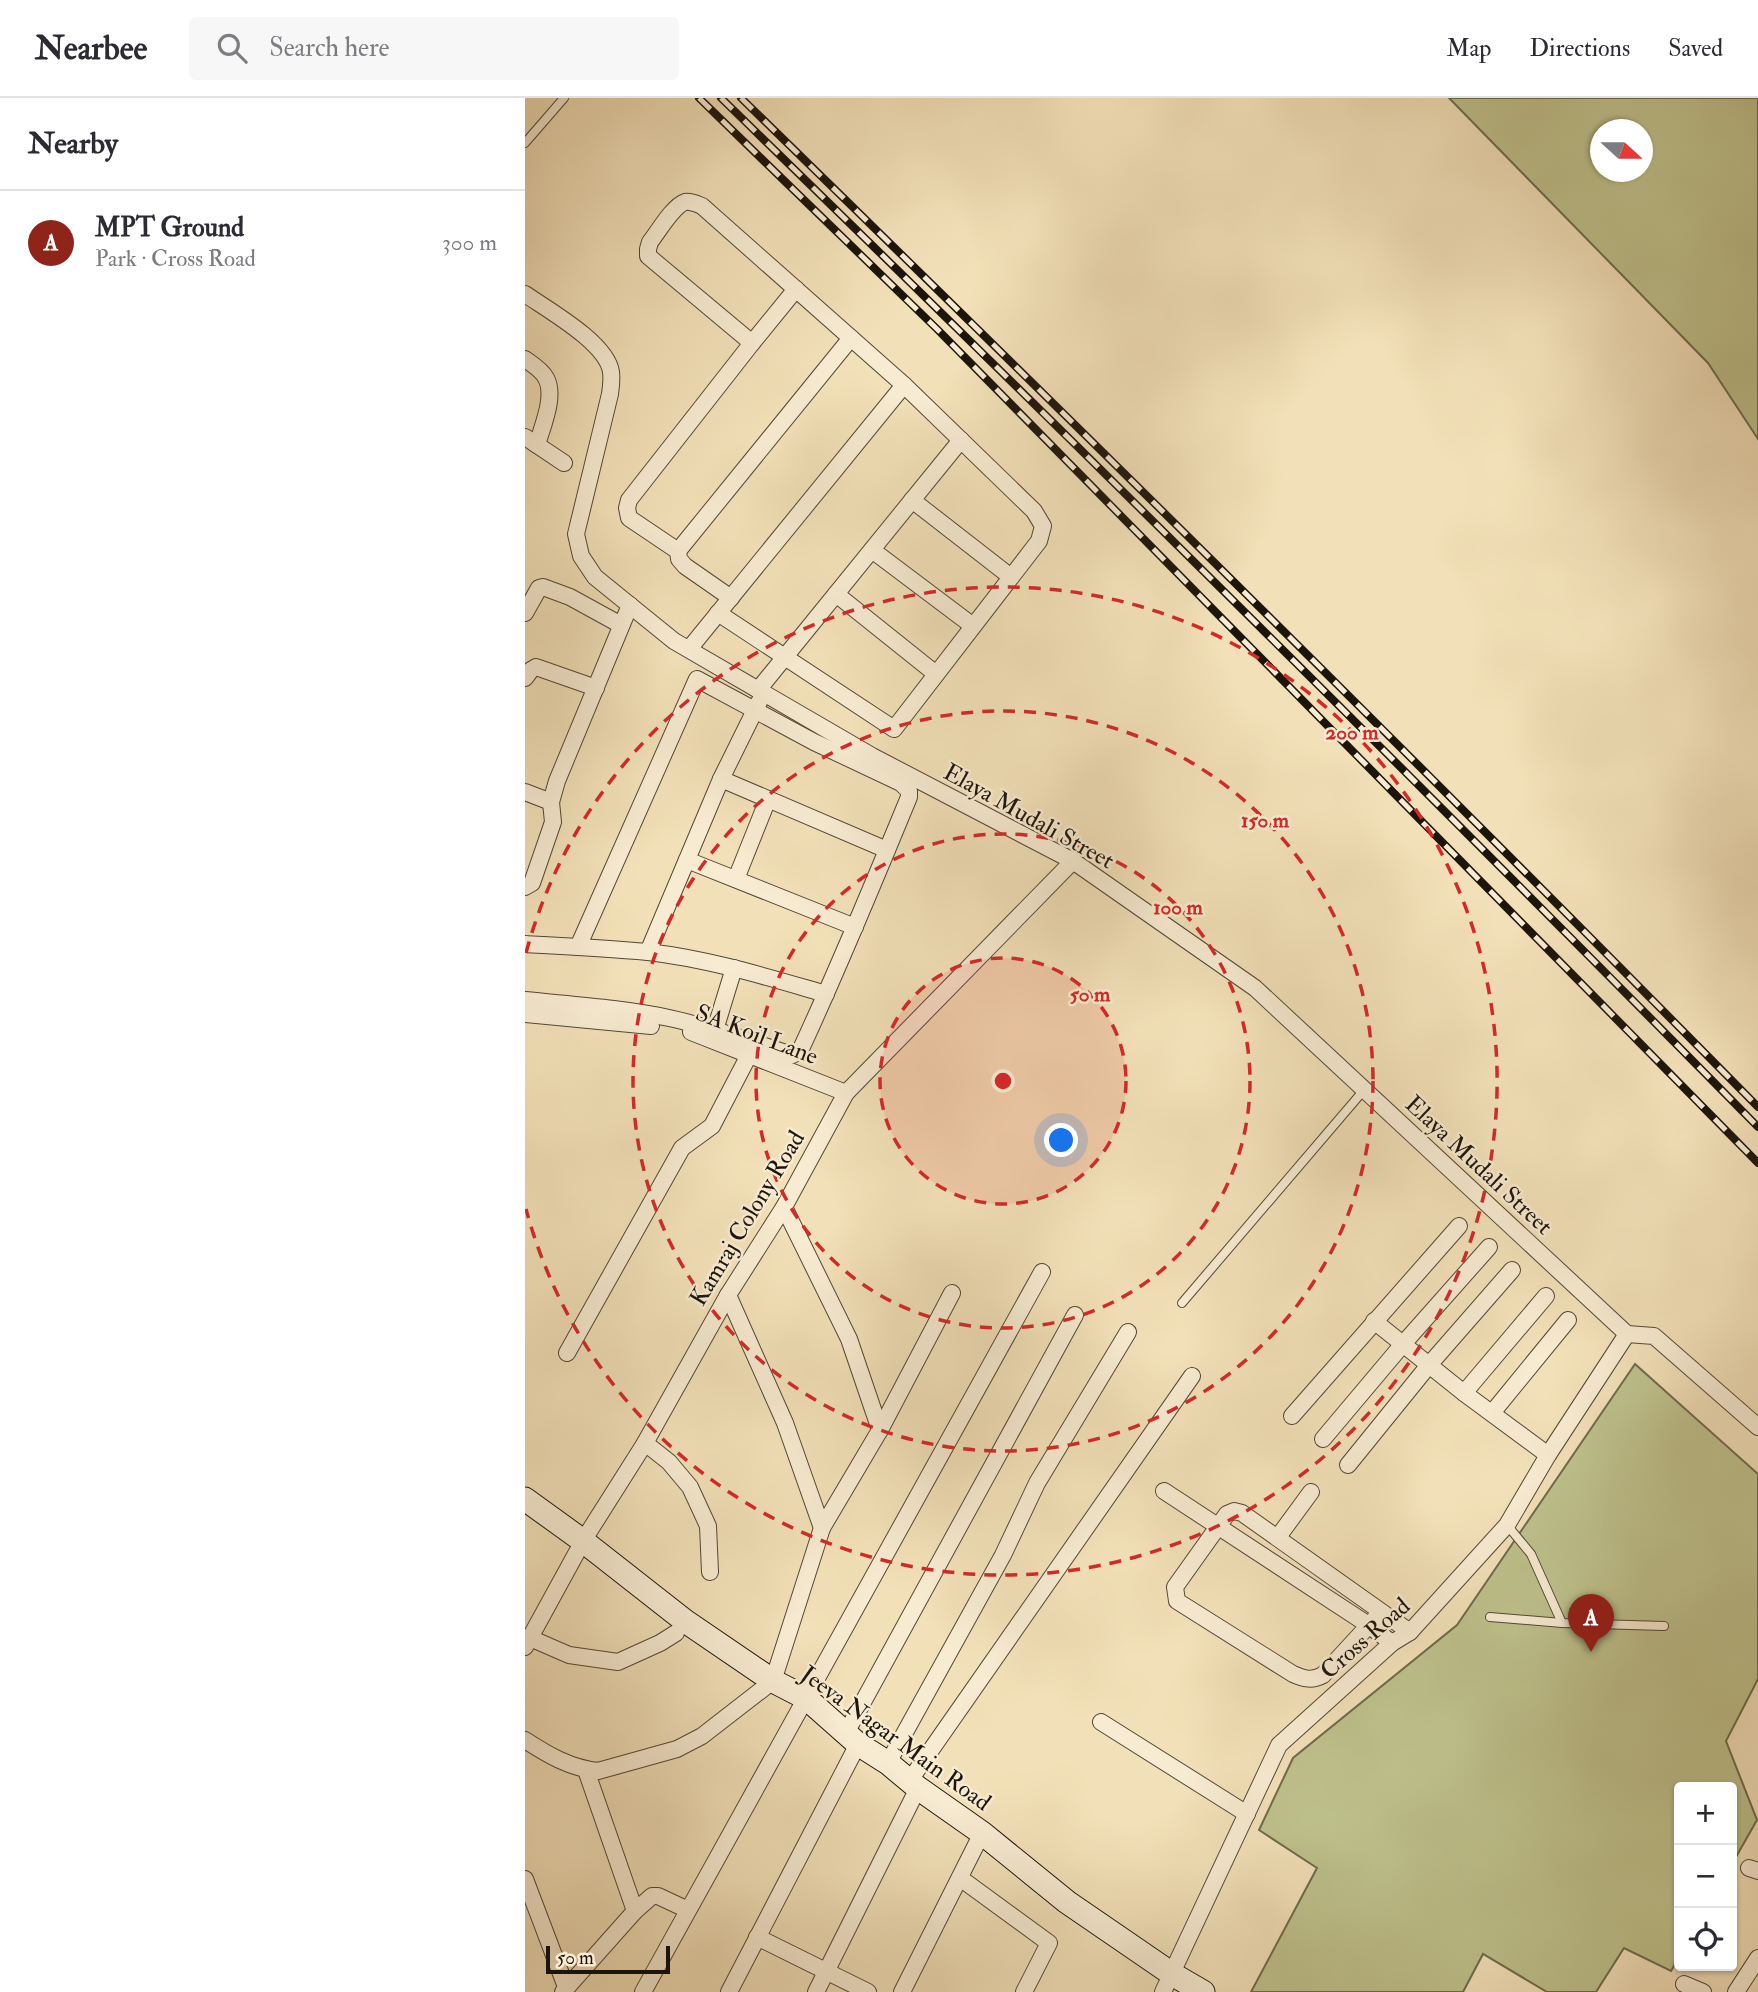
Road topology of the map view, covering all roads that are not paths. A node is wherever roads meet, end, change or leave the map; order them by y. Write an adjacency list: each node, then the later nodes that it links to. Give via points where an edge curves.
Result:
1 (564, 98): 2 (lane)
2 (525, 143)
3 (796, 289): 5 (street); 6 (street); 6 (street, via 702,206 686,202 677,208 650,242 648,256)
4 (525, 295): 18 (street, Elaya Mudali Street, via 589,339 611,371 610,394 576,534 581,556 595,577)
5 (851, 338): 8 (street); 14 (street)
6 (752, 343): 14 (street, via 629,500 629,518)
7 (525, 359): 10 (street, via 546,377 549,388 548,407)
8 (904, 386): 9 (street); 17 (street)
9 (961, 440): 12 (street); 15 (street, via 1034,511 1043,526 1039,541)
10 (531, 441): 11 (street)
11 (564, 463)
12 (912, 500): 13 (street); 15 (street)
13 (872, 550): 16 (street); 22 (street)
14 (678, 551): 17 (street, via 685,566)
15 (1011, 577): 22 (street)
16 (836, 594): 24 (street); 26 (street)
17 (731, 598): 20 (street)
18 (630, 605): 21 (street); 23 (street, Elaya Mudali Street)
19 (525, 613): 21 (street, via 543,587)
20 (718, 613): 23 (street); 24 (street)
21 (621, 625): 27 (street)
22 (973, 626): 26 (street)
23 (689, 649): 28 (street, Elaya Mudali Street)
24 (785, 657): 26 (street, via 894,729); 28 (street)
25 (527, 671): 27 (street, via 536,667)
26 (936, 674)
27 (596, 688): 33 (street)
28 (760, 691): 29 (street); 36 (street, Elaya Mudali Street, via 872,756)
29 (755, 711): 30 (street); 34 (street, via 909,791); 41 (street, via 697,680)
30 (722, 779): 32 (street); 35 (street)
31 (525, 792): 33 (street)
32 (768, 799): 34 (street); 37 (street)
33 (551, 802): 38 (street, via 553,822 531,883)
34 (887, 850): 39 (street)
35 (687, 860): 37 (street); 42 (street)
36 (1073, 861): 49 (street, Elaya Mudali Street, via 1255,988); 50 (street, Kamraj Colony Road)
37 (736, 879): 39 (street)
38 (525, 887)
39 (855, 927): 44 (street)
40 (525, 944): 41 (street)
41 (578, 947): 42 (street)
42 (648, 952): 43 (street)
43 (734, 968): 44 (street); 47 (street)
44 (826, 994): 47 (street, via 797,1054)
45 (525, 1000): 47 (street, via 667,1017)
46 (525, 1014): 48 (street, SA Koil Lane, via 680,1028)
47 (715, 1030)
48 (749, 1055): 50 (street, SA Koil Lane); 66 (street, via 712,1126 682,1149)
49 (1365, 1089): 59 (lane); 64 (street, Elaya Mudali Street)
50 (846, 1093): 51 (street, Kamraj Colony Road)
51 (784, 1206): 57 (street, Kamraj Colony Road); 73 (street, via 849,1339)
52 (1459, 1226): 62 (street)
53 (1489, 1247): 65 (street)
54 (1512, 1270): 67 (street)
55 (1042, 1272): 97 (street)
56 (952, 1293): 73 (street)
57 (728, 1295): 75 (street, Kamraj Colony Road); 83 (street, via 785,1423)
58 (1546, 1296): 69 (street)
59 (1182, 1303)
60 (1075, 1315): 99 (street)
61 (1569, 1320): 70 (street)
62 (1374, 1321): 65 (street); 71 (street)
63 (1128, 1332): 101 (street, via 1037,1483 1003,1555)
64 (1627, 1334): 72 (street, via 1654,1336); 76 (street, Cross Road)
65 (1403, 1344): 67 (street); 74 (street)
66 (567, 1353)
67 (1429, 1365): 69 (street); 77 (street)
68 (1192, 1376): 103 (street)
69 (1464, 1392): 70 (street)
70 (1492, 1413): 76 (street)
71 (1292, 1416)
72 (1758, 1427)
73 (880, 1430): 83 (street)
74 (1323, 1439)
75 (645, 1443): 85 (street, Kamraj Colony Road); 86 (street, via 690,1487 708,1526)
76 (1548, 1455): 81 (street, Cross Road)
77 (1348, 1465)
78 (1164, 1491): 82 (street)
79 (1311, 1492): 84 (street)
80 (525, 1499): 85 (street, Jeeva Nagar Main Road)
81 (1507, 1524): 89 (lane, via 1531,1553); 92 (street, Cross Road)
82 (1219, 1527): 84 (street, via 1234,1511); 90 (street); 90 (street, via 1175,1587 1177,1601 1304,1679 1323,1675)
83 (822, 1528): 96 (street)
84 (1278, 1537): 87 (street)
85 (583, 1541): 94 (street, Kamraj Colony Road); 96 (street, Jeeva Nagar Main Road, via 685,1621)
86 (710, 1572)
87 (1381, 1612): 90 (street); 92 (street)
88 (1490, 1617): 89 (lane)
89 (1562, 1623): 91 (lane)
90 (1368, 1625): 95 (street)
91 (1664, 1626)
92 (1410, 1632): 95 (street, Cross Road)
93 (675, 1633): 94 (street, via 618,1662)
94 (528, 1643)
95 (1392, 1643): 104 (street, Cross Road, via 1279,1745)
96 (773, 1681): 97 (street, Jeeva Nagar Main Road); 102 (street, via 702,1736 677,1749 599,1771)
97 (806, 1698): 99 (street, Jeeva Nagar Main Road); 108 (street)
98 (1101, 1722): 104 (street)
99 (852, 1738): 101 (street, Jeeva Nagar Main Road); 110 (street)
100 (525, 1740): 102 (street, via 556,1760)
101 (888, 1763): 103 (street, Jeeva Nagar Main Road)
102 (586, 1770): 109 (street)
103 (914, 1784): 105 (street, Jeeva Nagar Main Road); 112 (street)
104 (1247, 1814): 113 (street, Cross Road)
105 (982, 1833): 106 (street); 113 (street, Jeeva Nagar Main Road)
106 (960, 1878): 120 (street); 121 (street, via 1049,1943)
107 (525, 1879): 115 (street)
108 (688, 1910): 109 (street, via 652,1896); 116 (street)
109 (635, 1911): 115 (street)
110 (757, 1937): 112 (street); 117 (street)
111 (1758, 1958): 124 (street)
112 (827, 1970): 118 (street); 119 (street)
113 (1168, 1983): 122 (street, Jeeva Nagar Main Road)
114 (1684, 1984): 123 (street)
115 (565, 1990)
116 (643, 1992)
117 (729, 1992)
118 (816, 1992)
119 (868, 1992)
120 (902, 1992)
121 (1024, 1992)
122 (1203, 1992)
123 (1703, 1992)
124 (1737, 1992)

